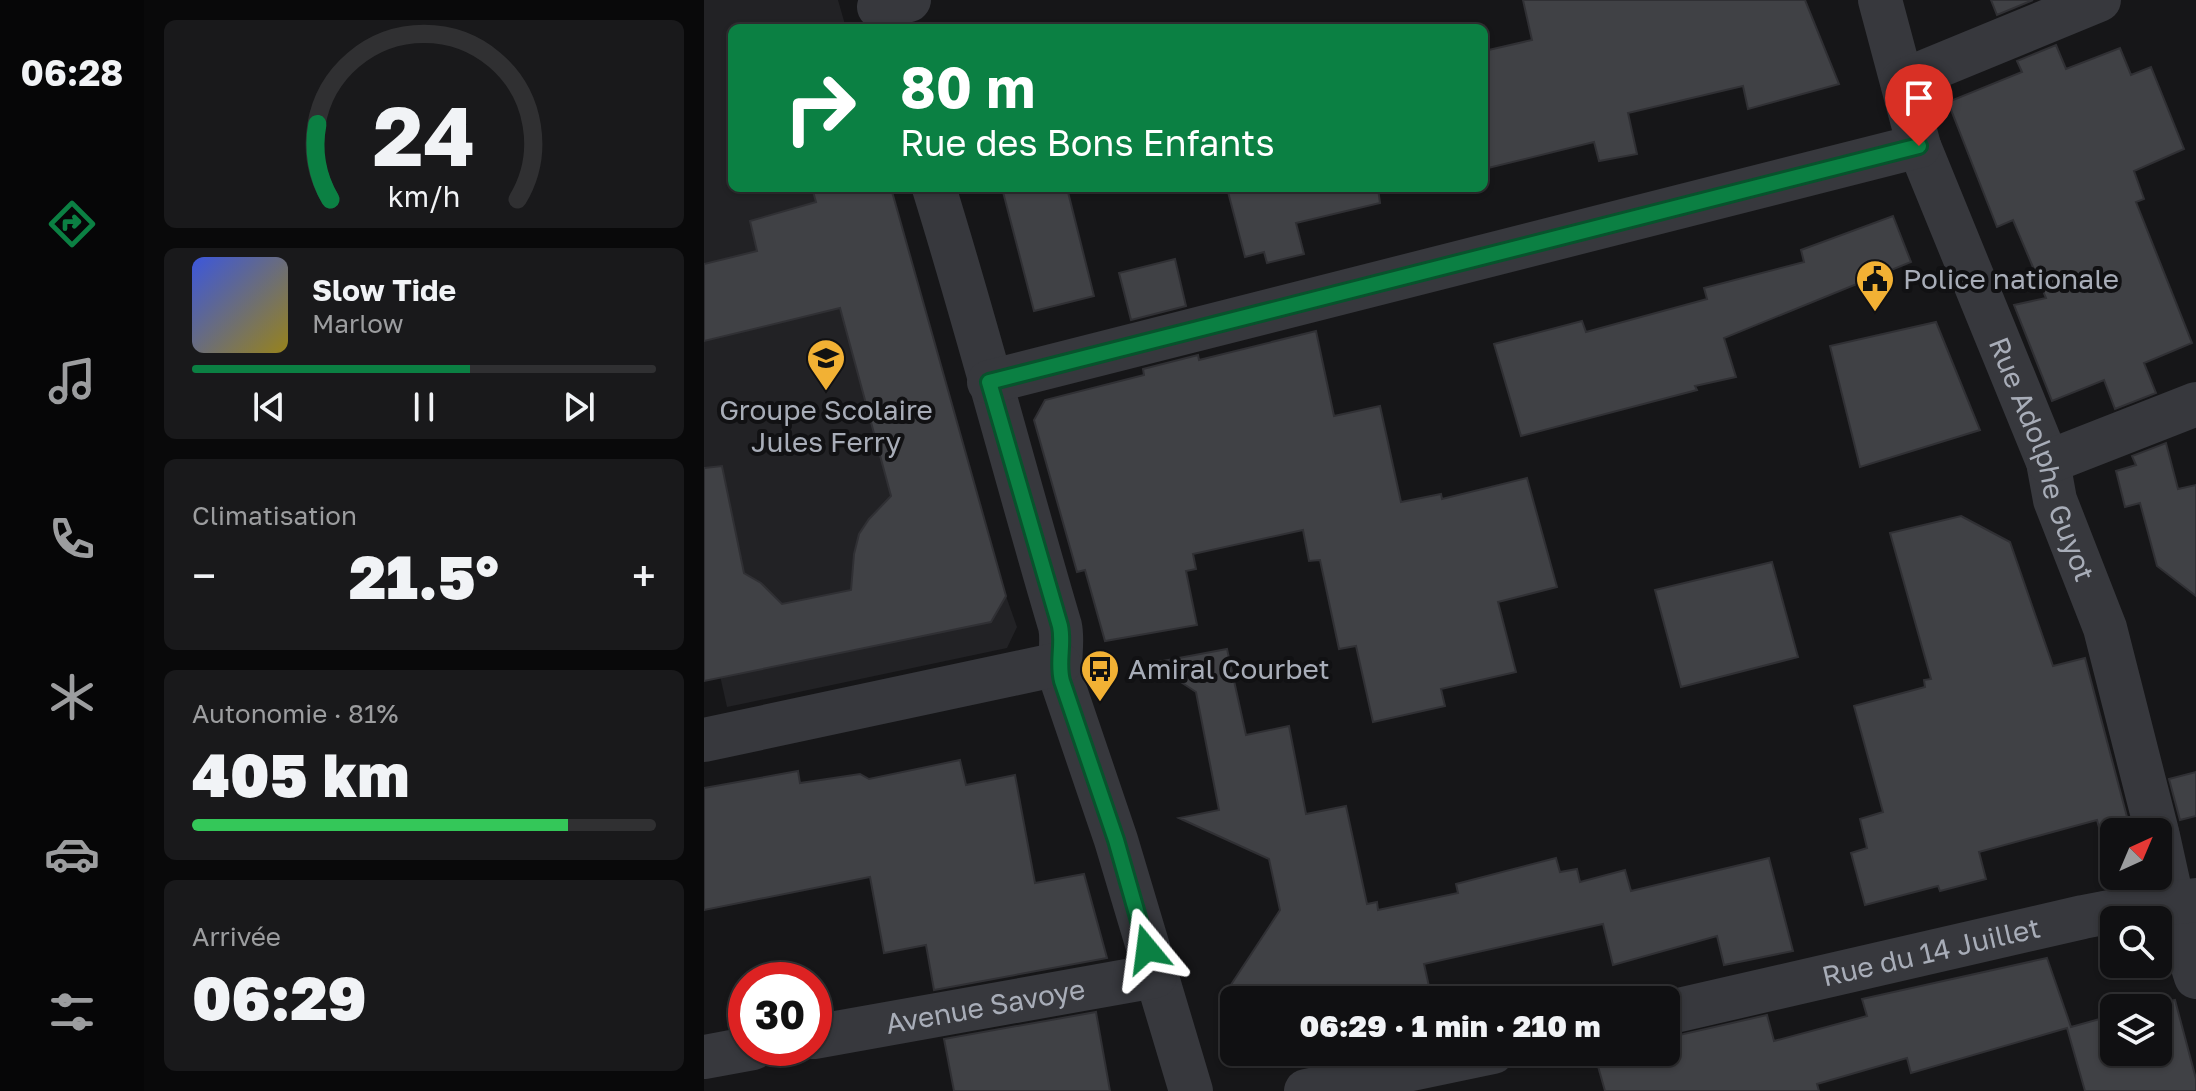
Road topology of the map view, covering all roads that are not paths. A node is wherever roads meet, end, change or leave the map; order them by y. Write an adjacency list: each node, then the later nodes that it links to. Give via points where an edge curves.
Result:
1 (1880, 0): 3 (street, Rue Adolphe Guyot)
2 (2099, 0): 3 (street)
3 (1902, 81): 4 (street, Rue Adolphe Guyot)
4 (1919, 146): 6 (street); 8 (street, Rue Adolphe Guyot)
5 (935, 192): 6 (street)
6 (989, 382): 9 (street, via 1060,626)
7 (2196, 404): 8 (street)
8 (2048, 462): 11 (street, Rue Adolphe Guyot, via 2055,500 2105,628)
9 (1059, 664): 10 (street); 14 (street)
10 (704, 740)
11 (2154, 818)
12 (2172, 871): 13 (street, Rue Adolphe Guyot)
13 (2184, 902): 15 (street, Rue Adolphe Guyot); 16 (street, Rue du 14 Juillet, via 2083,917)
14 (1155, 976): 17 (street, Avenue Savoye); 22 (street)
15 (2196, 977)
16 (1680, 1010)
17 (832, 1034)
18 (728, 1053): 19 (street)
19 (704, 1057)
20 (1440, 1066): 21 (street)
21 (1372, 1084): 23 (street)
22 (1191, 1091)
23 (1306, 1091)

